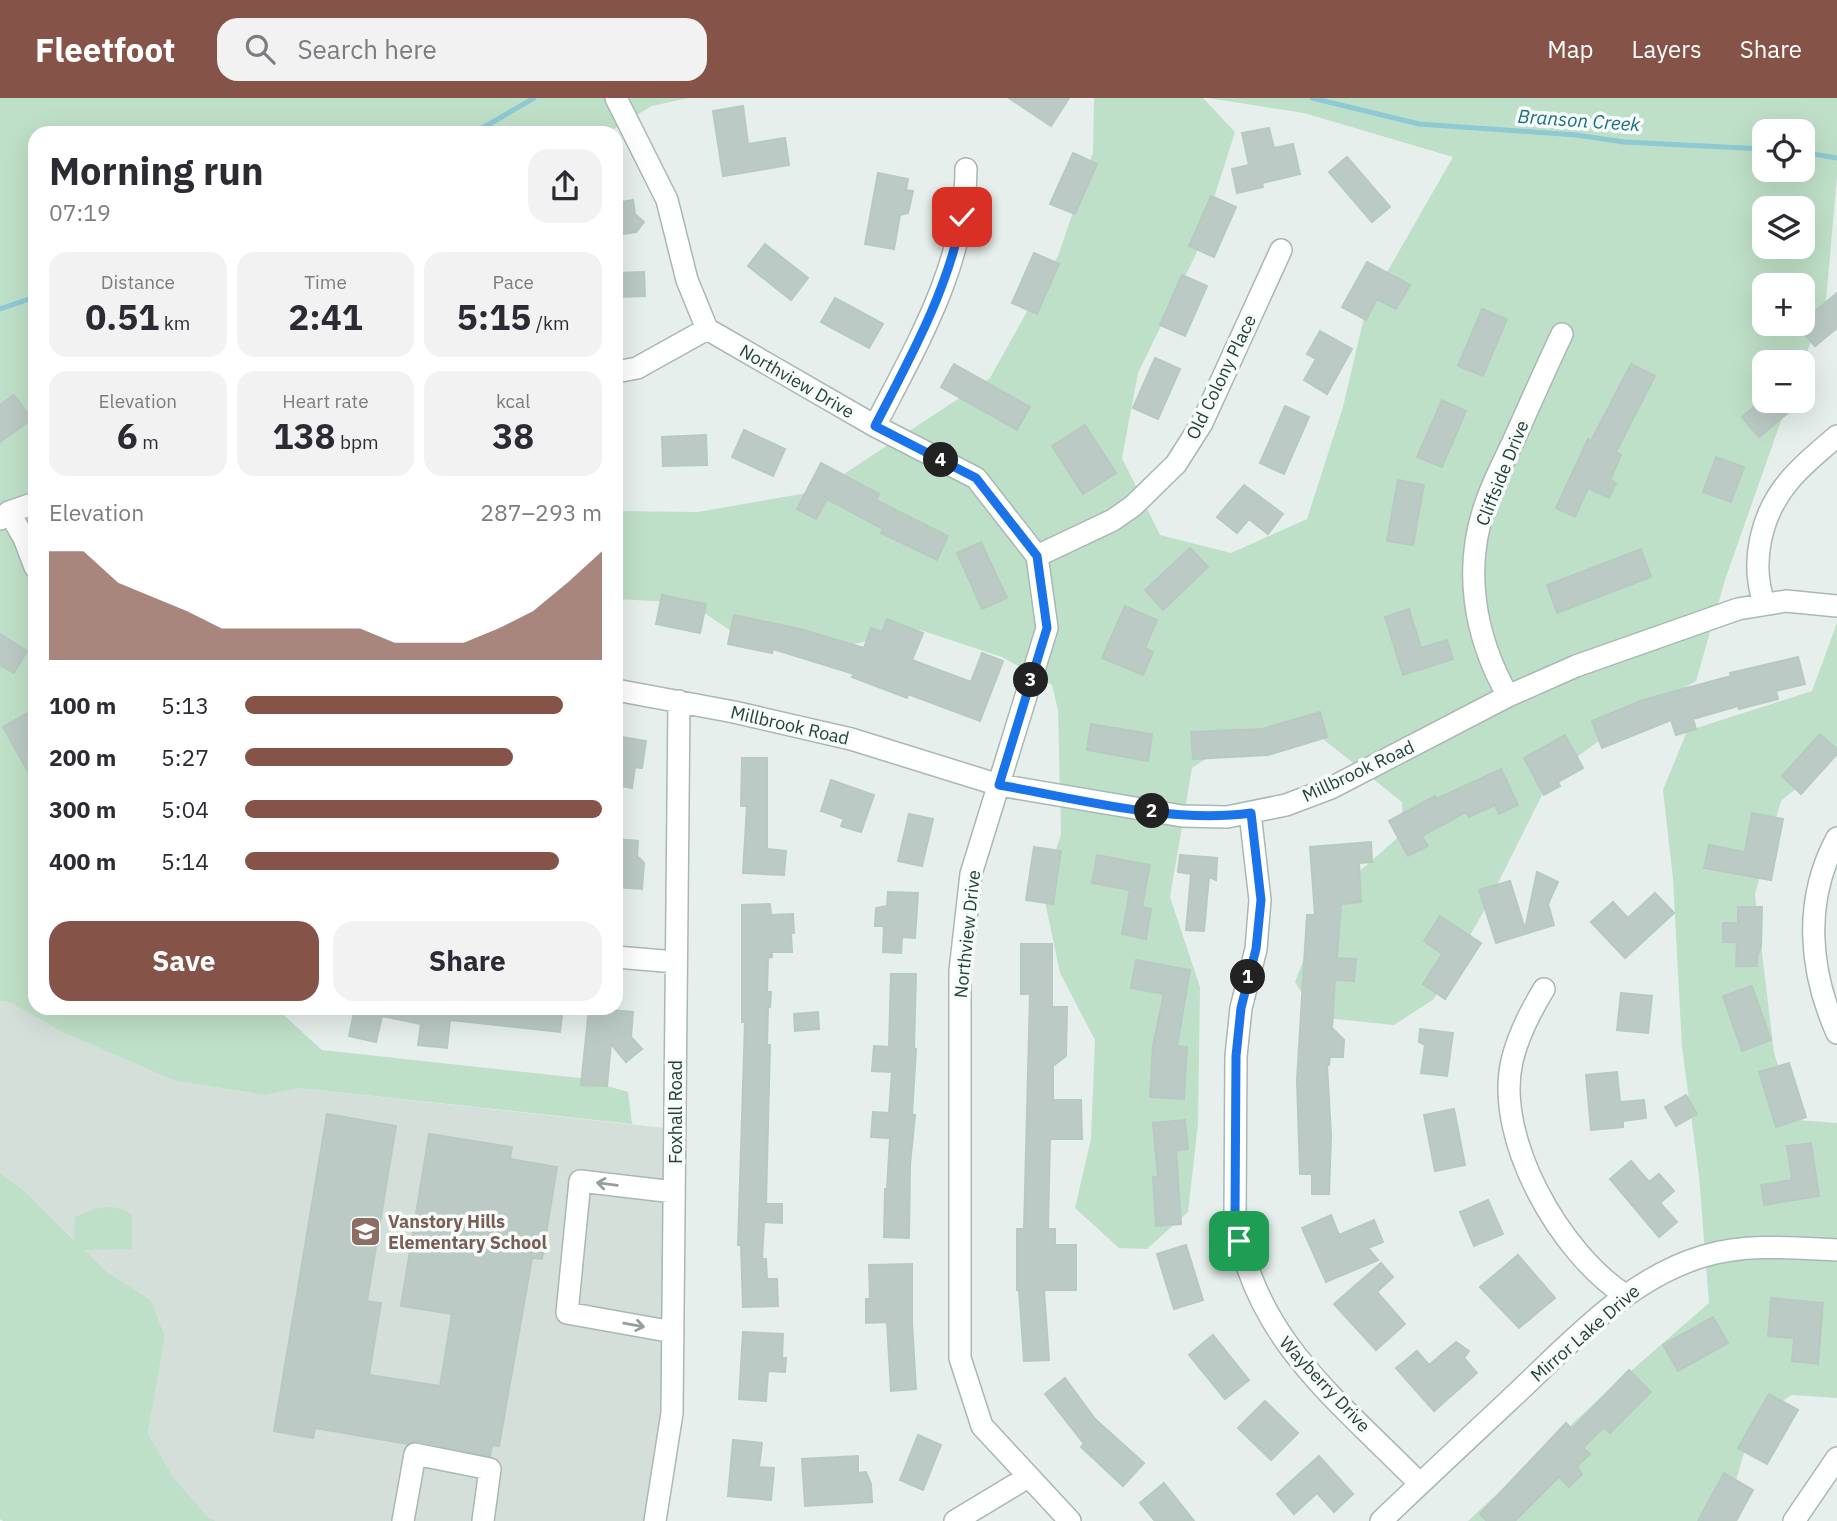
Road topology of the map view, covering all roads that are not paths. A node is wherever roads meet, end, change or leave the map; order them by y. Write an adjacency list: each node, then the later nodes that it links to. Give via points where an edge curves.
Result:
1 (616, 98): 4 (street, via 667,200 687,280)
2 (966, 169): 7 (street, via 955,253 943,287)
3 (1282, 250): 12 (street, Old Colony Place, via 1202,423 1176,464 1113,520)
4 (707, 329): 6 (street, via 637,368); 7 (street, Northview Drive)
5 (1562, 334): 16 (street, Cliffside Drive, via 1487,500 1475,547 1480,631)
6 (623, 371)
7 (875, 426): 12 (street, Northview Drive, via 976,478)
8 (1837, 436): 13 (street, via 1775,500 1759,545 1757,570)
9 (28, 506): 10 (street)
10 (4, 515): 11 (street)
11 (28, 549)
12 (1037, 556): 18 (street, Northview Drive, via 1047,628)
13 (1764, 603): 14 (street, Millbrook Road); 16 (street, Millbrook Road, via 1576,666)
14 (1837, 606)
15 (623, 691): 17 (street, Millbrook Road)
16 (1508, 696): 19 (street, Millbrook Road, via 1331,788)
17 (679, 701): 18 (street, Millbrook Road, via 852,739); 22 (street, Foxhall Road)
18 (999, 785): 19 (street, Millbrook Road, via 1182,816); 30 (street, Northview Drive, via 971,874 960,971 960,1358 982,1426)
19 (1251, 813): 31 (street, Wayberry Drive, via 1261,900 1236,1056 1235,1217 1239,1241 1264,1309 1297,1359)
20 (1837, 838): 24 (street, via 1821,876 1813,924 1819,984)
21 (623, 958): 22 (street)
22 (676, 962): 25 (street, Foxhall Road)
23 (1544, 989): 27 (street, via 1524,1024 1511,1063 1509,1091 1516,1138 1528,1172 1565,1235 1588,1263)
24 (1837, 1033)
25 (674, 1192): 28 (street, Foxhall Road); 28 (street, one-way to 28, via 580,1181 567,1313)
26 (1837, 1250): 27 (street, Mirror Lake Drive, via 1766,1247 1706,1255 1672,1267)
27 (1625, 1295): 31 (street, Mirror Lake Drive)
28 (673, 1332): 34 (street, Foxhall Road, via 672,1413)
29 (1837, 1458): 38 (street)
30 (1028, 1477): 35 (street); 36 (street, Northview Drive)
31 (1420, 1484): 37 (street, Mirror Lake Drive)
32 (403, 1521): 33 (street, via 415,1454 490,1469)
33 (483, 1521)
34 (655, 1521)
35 (955, 1521)
36 (1070, 1521)
37 (1381, 1521)
38 (1794, 1521)

